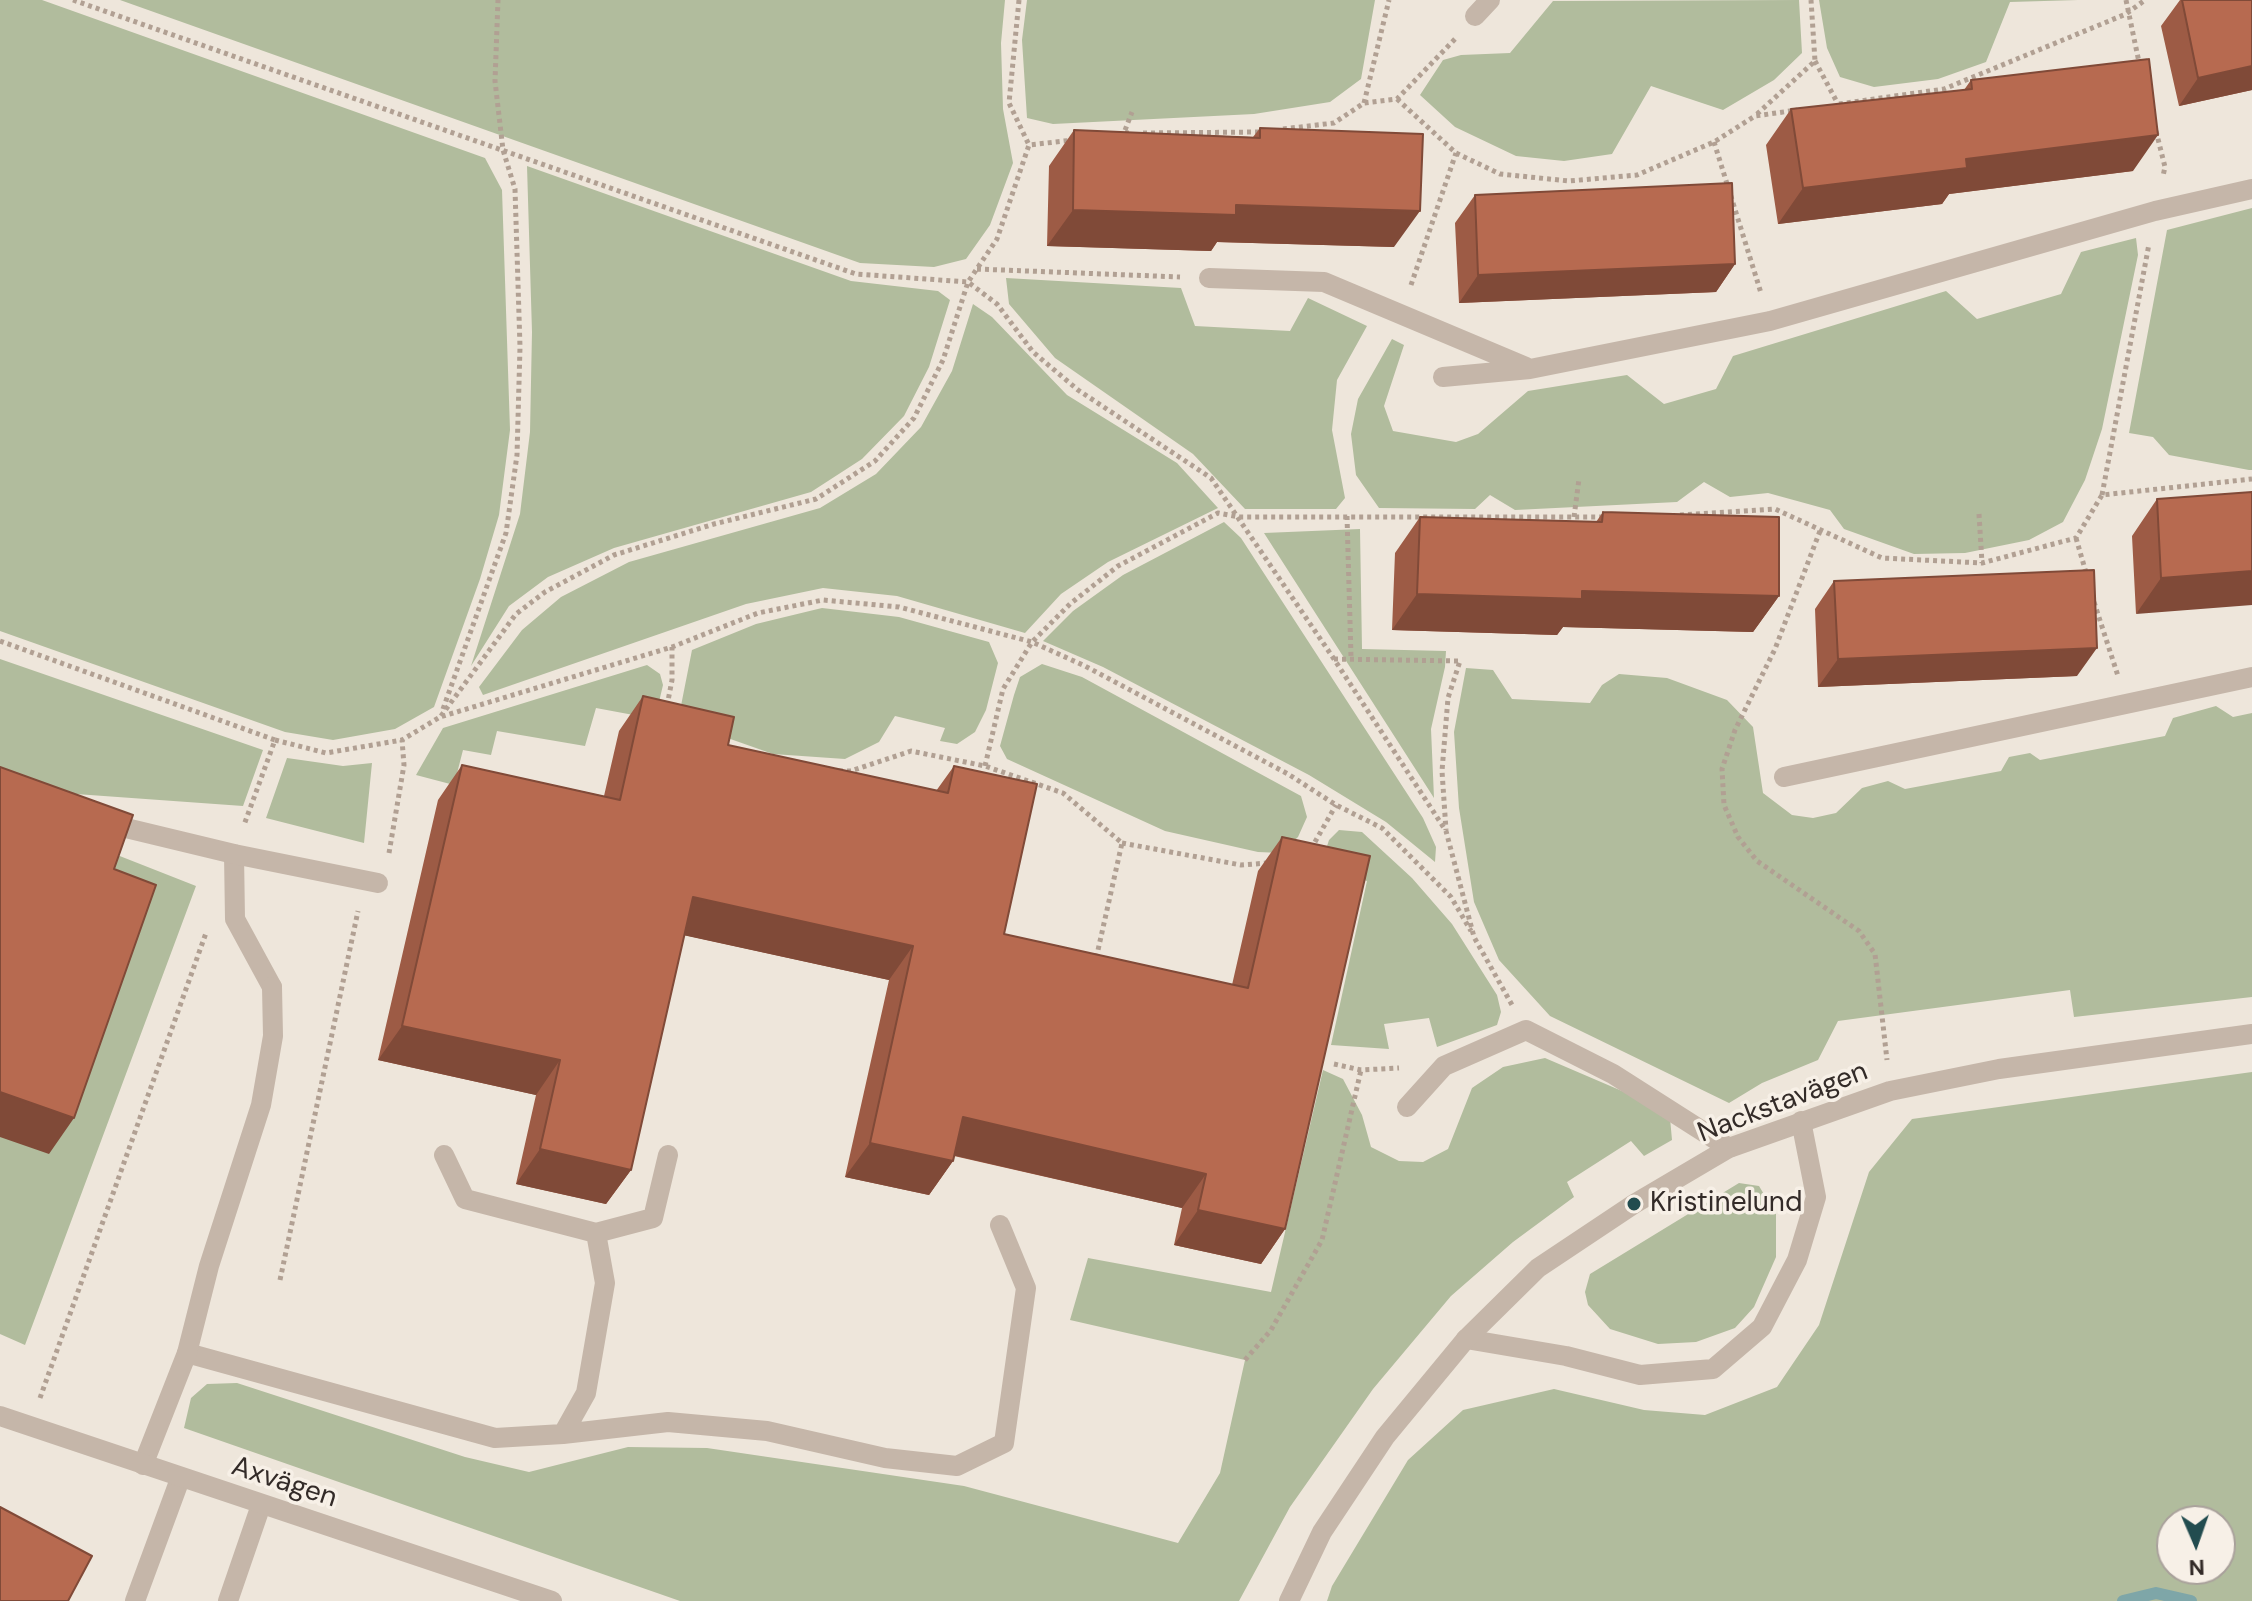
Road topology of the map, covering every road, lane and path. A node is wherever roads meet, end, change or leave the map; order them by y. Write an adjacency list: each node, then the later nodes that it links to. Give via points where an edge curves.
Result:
1 (73, 0): 22 (path)
2 (498, 0): 22 (path, via 495,81)
3 (1019, 0): 21 (path, via 1009,103)
4 (1389, 0): 11 (path)
5 (1490, 0): 8 (street)
6 (1811, 0): 9 (path)
7 (2145, 0): 12 (path, via 2126,14 1944,89)
8 (1475, 16): 10 (path)
9 (1815, 61): 12 (path); 16 (path)
10 (1397, 99): 11 (path); 23 (path)
11 (1364, 103): 17 (path, via 1334,123 1262,132)
12 (1838, 104): 13 (path)
13 (1824, 106)
14 (1811, 108): 16 (path)
15 (1132, 112): 17 (path)
16 (1755, 116): 20 (path)
17 (1124, 133): 18 (path)
18 (1110, 135)
19 (1083, 138): 21 (path)
20 (1714, 142): 23 (path, via 1637,175 1569,181 1500,174); 29 (path)
21 (1029, 145): 25 (path, via 997,239)
22 (503, 150): 27 (path, via 856,274); 52 (path, via 515,189 517,455 506,533)
23 (1456, 153): 28 (path)
24 (2252, 189): 29 (street, via 2155,211)
25 (977, 269): 26 (path); 27 (path)
26 (1209, 278): 28 (street, via 1324,282)
27 (968, 282): 37 (path, via 997,304 1033,352 1078,390 1211,478); 52 (path, via 943,360 914,418 875,461 816,499 614,555 545,592 516,614)
28 (1402, 315): 30 (street)
29 (1770, 321): 30 (street)
30 (1530, 369): 31 (street)
31 (1443, 377)
32 (1579, 479): 38 (path)
33 (2252, 479): 40 (path, via 2102,495)
34 (1979, 514): 41 (path)
35 (1669, 515): 41 (path, via 1775,509 1882,558)
36 (1347, 516): 37 (path); 38 (path); 47 (path)
37 (1239, 517): 45 (path, via 1218,513 1118,566); 48 (path)
38 (1574, 517): 39 (path)
39 (1613, 517)
40 (2076, 538): 41 (path); 42 (path)
41 (1982, 563)
42 (2088, 582)
43 (2092, 596): 50 (path)
44 (0, 641): 53 (path)
45 (1032, 642): 46 (path, via 899,607 823,600 758,613); 55 (path, via 1003,689); 58 (path, via 1288,774)
46 (672, 647): 51 (path); 52 (path)
47 (1351, 657): 48 (path); 60 (path, via 1460,661 1448,698 1442,771)
48 (1334, 659): 60 (path)
49 (2252, 677): 50 (street)
50 (2127, 703): 57 (street)
51 (666, 711)
52 (440, 717): 54 (path)
53 (275, 740): 54 (path, via 326,753); 63 (path)
54 (402, 740): 65 (path, via 404,765 390,853)
55 (985, 766): 56 (path, via 911,751 851,771); 61 (path, via 1063,793)
56 (824, 771)
57 (1784, 777)
58 (1336, 805): 62 (path, via 1313,848); 67 (path, via 1382,828 1451,897)
59 (74, 815): 63 (street)
60 (1446, 831): 67 (path)
61 (1122, 843): 64 (path, via 1241,865); 68 (path)
62 (1302, 853)
63 (234, 854): 65 (street); 83 (street, via 235,919 272,987 273,1036 261,1105)
64 (1282, 862)
65 (378, 883): 81 (path, via 357,915)
66 (207, 928): 86 (path)
67 (1474, 937): 69 (path)
68 (1092, 974)
69 (1526, 1030): 72 (street); 76 (street, via 1613,1074)
70 (2252, 1034): 75 (street, Nackstavägen, via 1999,1069 1890,1091)
71 (1334, 1064): 73 (path)
72 (1444, 1066): 73 (path); 74 (street)
73 (1361, 1070): 84 (path, via 1322,1240 1271,1330)
74 (1407, 1107)
75 (1801, 1121): 76 (street, Nackstavägen); 82 (street, via 1816,1197 1797,1260 1762,1327 1713,1369 1640,1375)
76 (1729, 1148): 82 (street, Nackstavägen, via 1538,1268)
77 (444, 1155): 80 (street, via 465,1199)
78 (668, 1155): 80 (street, via 653,1218)
79 (1000, 1225): 87 (street, via 1026,1288 1004,1443 969,1461 957,1466 885,1458 767,1431 668,1422)
80 (596, 1233): 87 (street, via 605,1283 586,1393)
81 (280, 1280)
82 (1466, 1339): 94 (street, Nackstavägen, via 1377,1449 1322,1532)
83 (187, 1353): 87 (street, via 495,1438); 88 (street)
84 (1245, 1360)
85 (0, 1416): 86 (street, Axvägen)
86 (30, 1427): 88 (street, Axvägen)
87 (563, 1434)
88 (143, 1465): 89 (street, Axvägen)
89 (180, 1479): 90 (street, Axvägen); 91 (street)
90 (261, 1505): 92 (street); 93 (street, Axvägen)
91 (135, 1601)
92 (228, 1601)
93 (552, 1601)
94 (1289, 1601)

